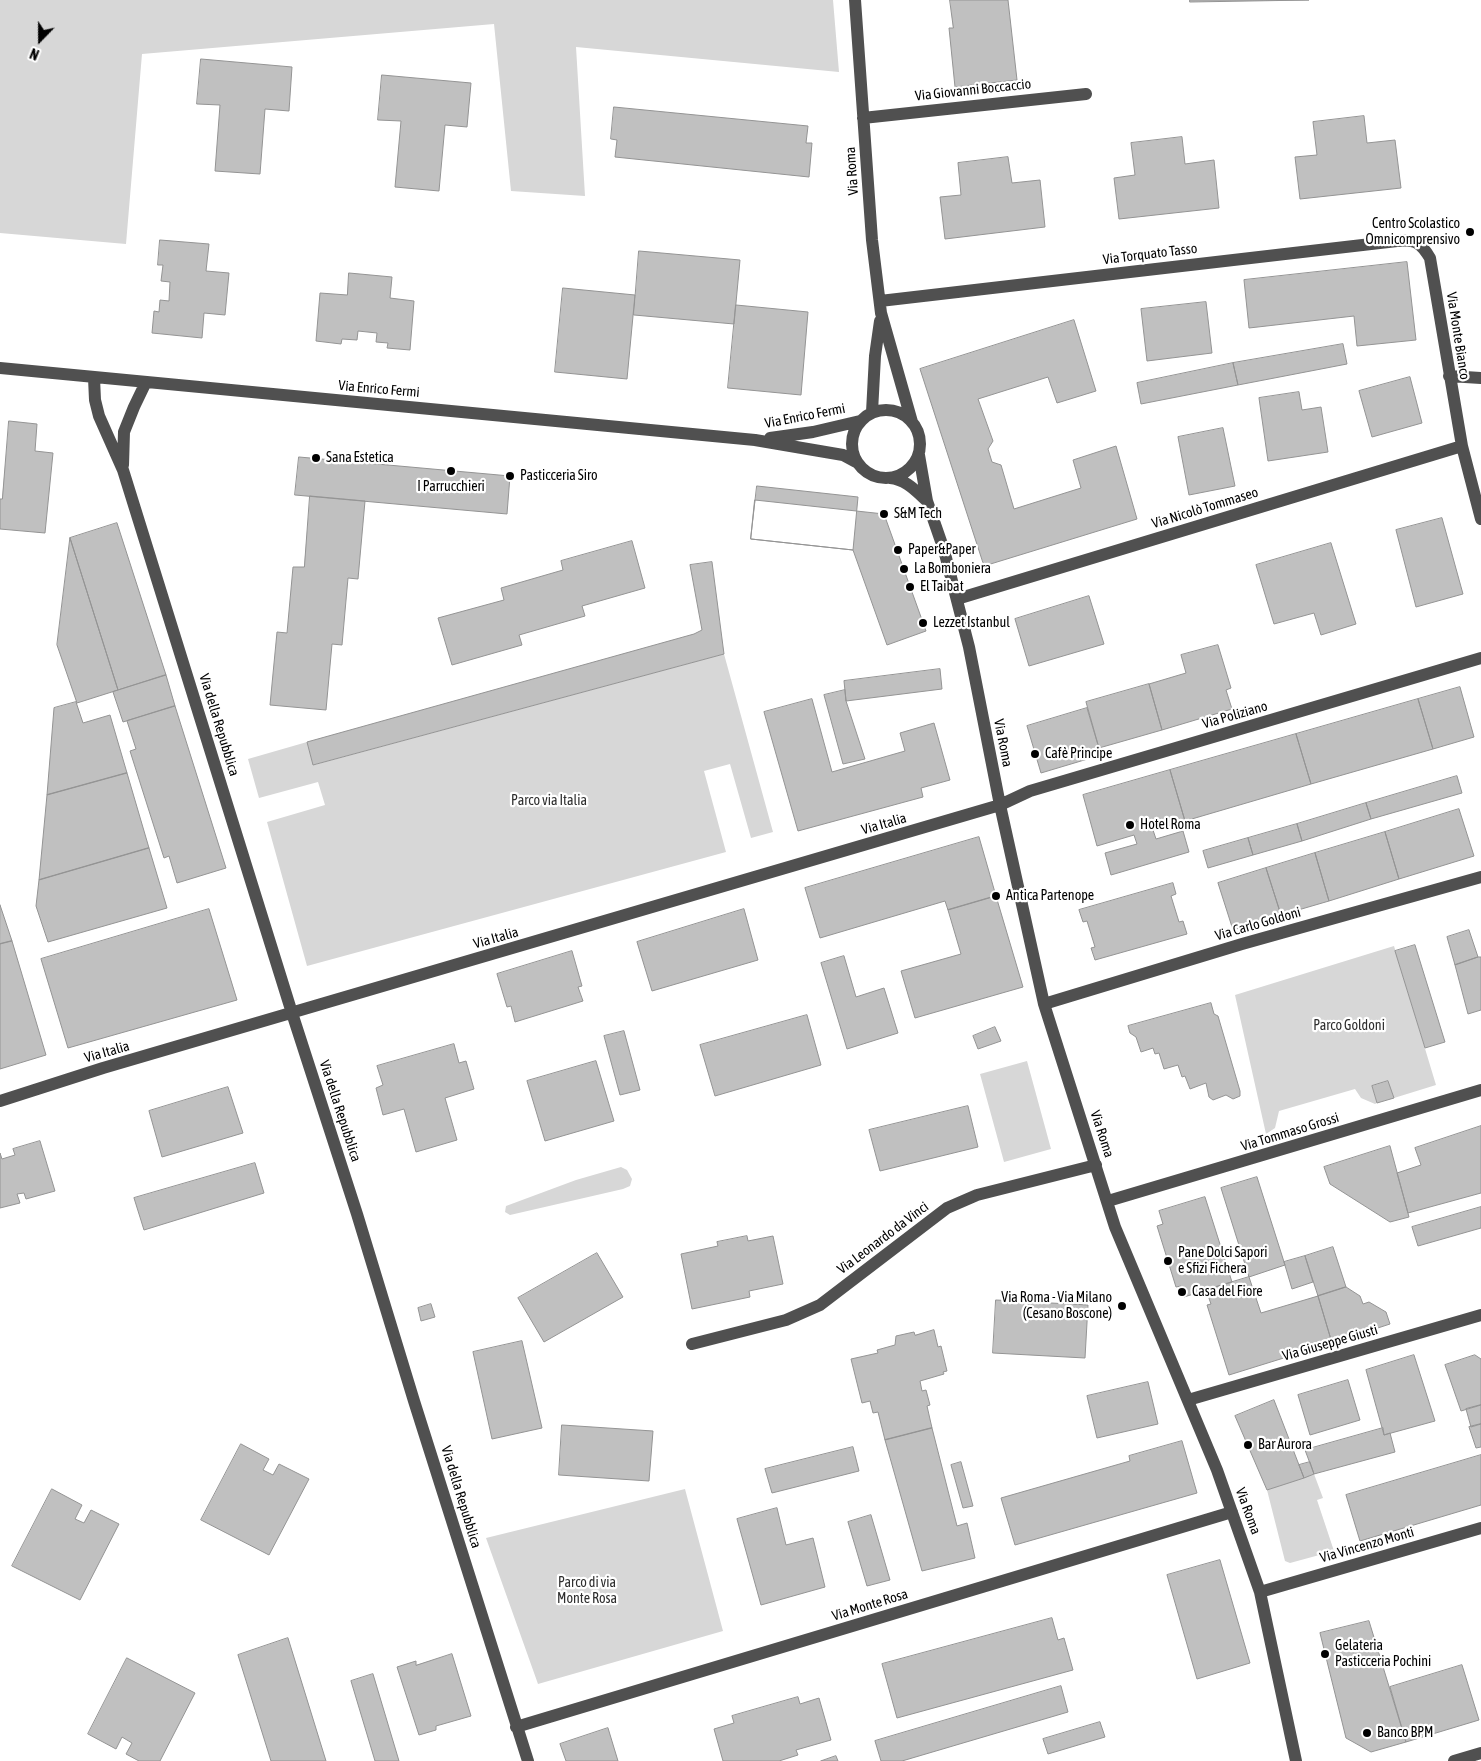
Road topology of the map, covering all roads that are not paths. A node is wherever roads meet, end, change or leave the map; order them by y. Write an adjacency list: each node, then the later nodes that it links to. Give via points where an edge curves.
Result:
1 (855, 0): 3 (street, Via Roma)
2 (1086, 94): 3 (street, Via Giovanni Boccaccio)
3 (863, 118): 5 (street, Via Roma)
4 (1423, 247): 5 (street, Via Torquato Tasso, via 1414,241 1397,241); 7 (street, Via Monte Bianco, via 1430,258)
5 (880, 307): 11 (street, Via Roma); 13 (street, Via Roma)
6 (0, 368): 8 (street, Via Enrico Fermi)
7 (1449, 376): 9 (street); 15 (street, Via Monte Bianco)
8 (94, 378): 10 (street, Via Enrico Fermi); 18 (street, Via della Repubblica, via 99,416)
9 (1481, 378)
10 (146, 382): 14 (street, Via Enrico Fermi); 18 (street, Via della Repubblica, via 124,432)
11 (872, 412): 12 (street); 13 (street, via 886,409 900,413)
12 (860, 420): 14 (street, Via Enrico Fermi, via 813,432); 17 (street, via 851,441)
13 (912, 422): 16 (street, via 918,432)
14 (755, 440): 17 (street, Via Enrico Fermi, via 842,454)
15 (1462, 446): 21 (street, Via Monte Bianco); 22 (street, Via Nicolò Tommaseo)
16 (919, 455): 19 (street, via 903,475); 20 (street, Via Roma)
17 (856, 462): 19 (street, via 877,478)
18 (123, 470): 27 (street, Via della Repubblica)
19 (890, 478): 20 (street, via 908,485)
20 (927, 501): 22 (street, Via Roma)
21 (1481, 519)
22 (957, 599): 24 (street, Via Roma)
23 (1481, 658): 24 (street, Via Poliziano, via 1030,791)
24 (1000, 806): 26 (street, Via Roma); 27 (street, Via Italia)
25 (1481, 877): 26 (street, Via Carlo Goldoni)
26 (1044, 1004): 30 (street, Via Roma)
27 (292, 1013): 29 (street, Via Italia); 38 (street, Via della Repubblica)
28 (1481, 1090): 31 (street, Via Tommaso Grossi)
29 (0, 1100)
30 (1096, 1165): 31 (street, Via Roma); 33 (street, Via Leonardo da Vinci, via 964,1200 947,1208 820,1305 786,1320)
31 (1108, 1202): 34 (street, Via Roma, via 1115,1227)
32 (1481, 1315): 34 (street, Via Giuseppe Giusti)
33 (692, 1344)
34 (1188, 1400): 35 (street, Via Roma)
35 (1232, 1512): 37 (street, Via Roma); 38 (street, Via Monte Rosa)
36 (1481, 1528): 37 (street, Via Vincenzo Monti)
37 (1260, 1592): 41 (street, Via Roma)
38 (516, 1727): 40 (street, Via della Repubblica)
39 (1481, 1753): 42 (street)
40 (528, 1761)
41 (1296, 1761)
42 (1454, 1761)

